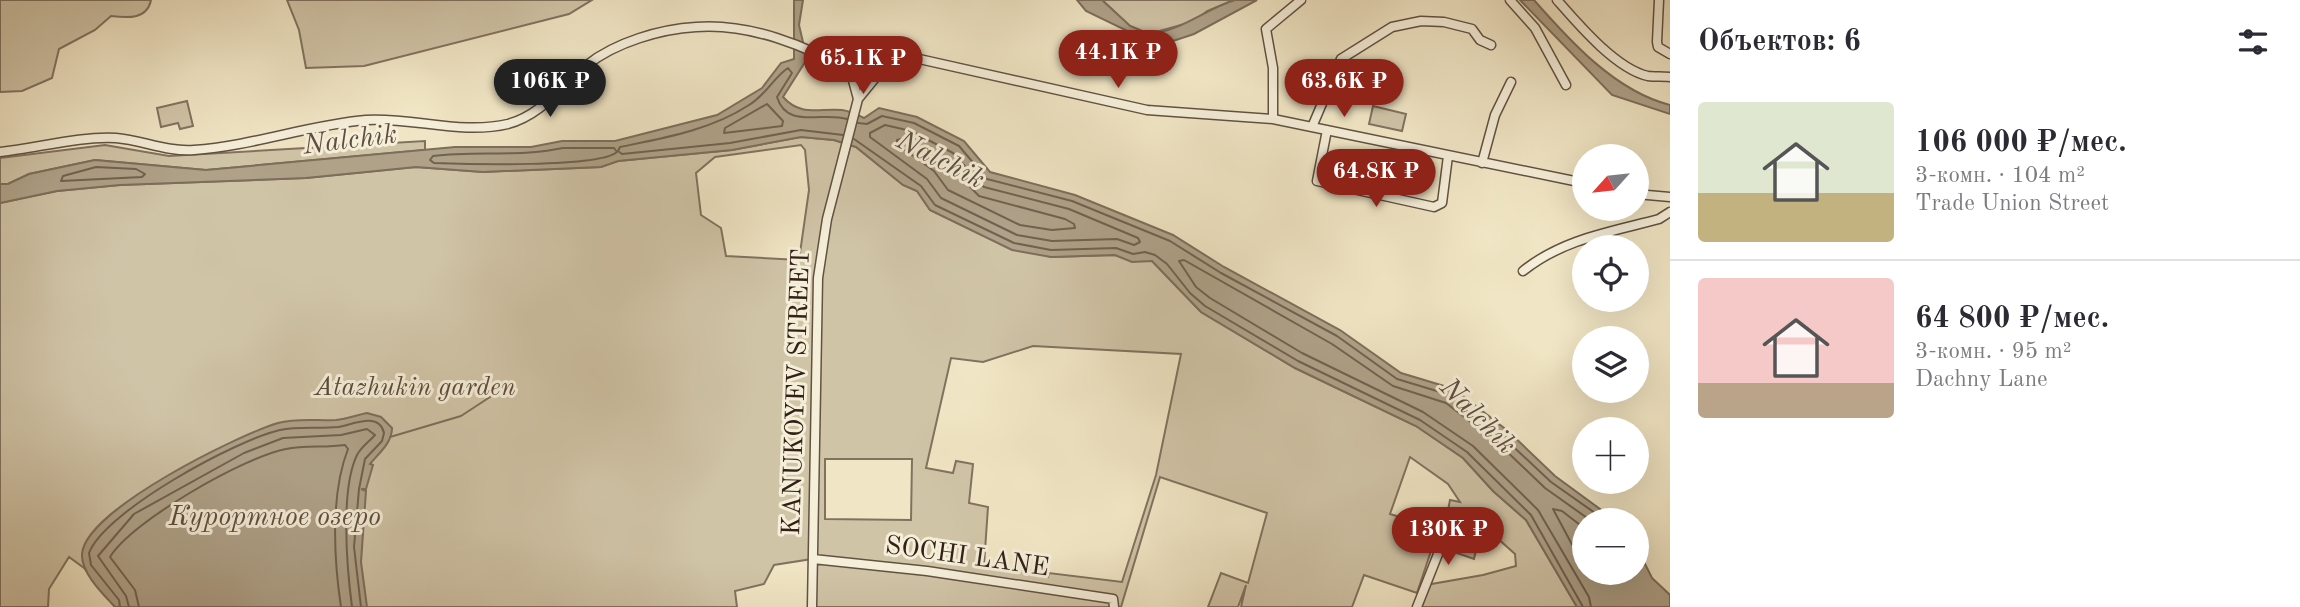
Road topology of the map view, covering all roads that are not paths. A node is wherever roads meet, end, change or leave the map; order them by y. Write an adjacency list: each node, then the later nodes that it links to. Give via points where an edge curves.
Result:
1 (1301, 0): 17 (street, via 1266,29 1273,68)
2 (1510, 0): 15 (street, via 1535,28)
3 (1557, 0): 13 (street, via 1586,34 1629,67 1647,76)
4 (1660, 0): 7 (street, via 1657,42)
5 (1491, 45): 18 (street, via 1472,29 1444,22 1392,27 1340,59)
6 (870, 51): 8 (street); 10 (street); 12 (street, via 880,59)
7 (1670, 54)
8 (855, 55): 9 (street); 11 (street, via 850,63)
9 (829, 59): 11 (street); 20 (street, via 761,35 699,27 636,40 594,59 530,115 496,126 366,120 194,150 158,148 118,138)
10 (911, 59): 12 (street); 17 (street, via 1147,110)
11 (852, 75): 12 (street, via 867,82); 16 (street)
12 (878, 75): 16 (street)
13 (1670, 77)
14 (1511, 82): 22 (street, via 1495,114)
15 (1566, 85)
16 (858, 99): 29 (street, KANUKOYEV STREET, via 827,219 818,278)
17 (1273, 119): 18 (street)
18 (1312, 127): 19 (street)
19 (1327, 130): 21 (street); 21 (street, via 1317,181 1434,207 1442,203)
20 (0, 152)
21 (1448, 156): 22 (street)
22 (1482, 163): 23 (street)
23 (1572, 181)
24 (1649, 195): 25 (street)
25 (1670, 197)
26 (1670, 212): 27 (street, via 1572,242)
27 (1522, 271)
28 (1444, 539): 32 (street)
29 (813, 559): 30 (street, SOCHI LANE, via 927,571); 31 (street, KANUKOYEV STREET)
30 (1115, 604)
31 (812, 607)
32 (1417, 607)

